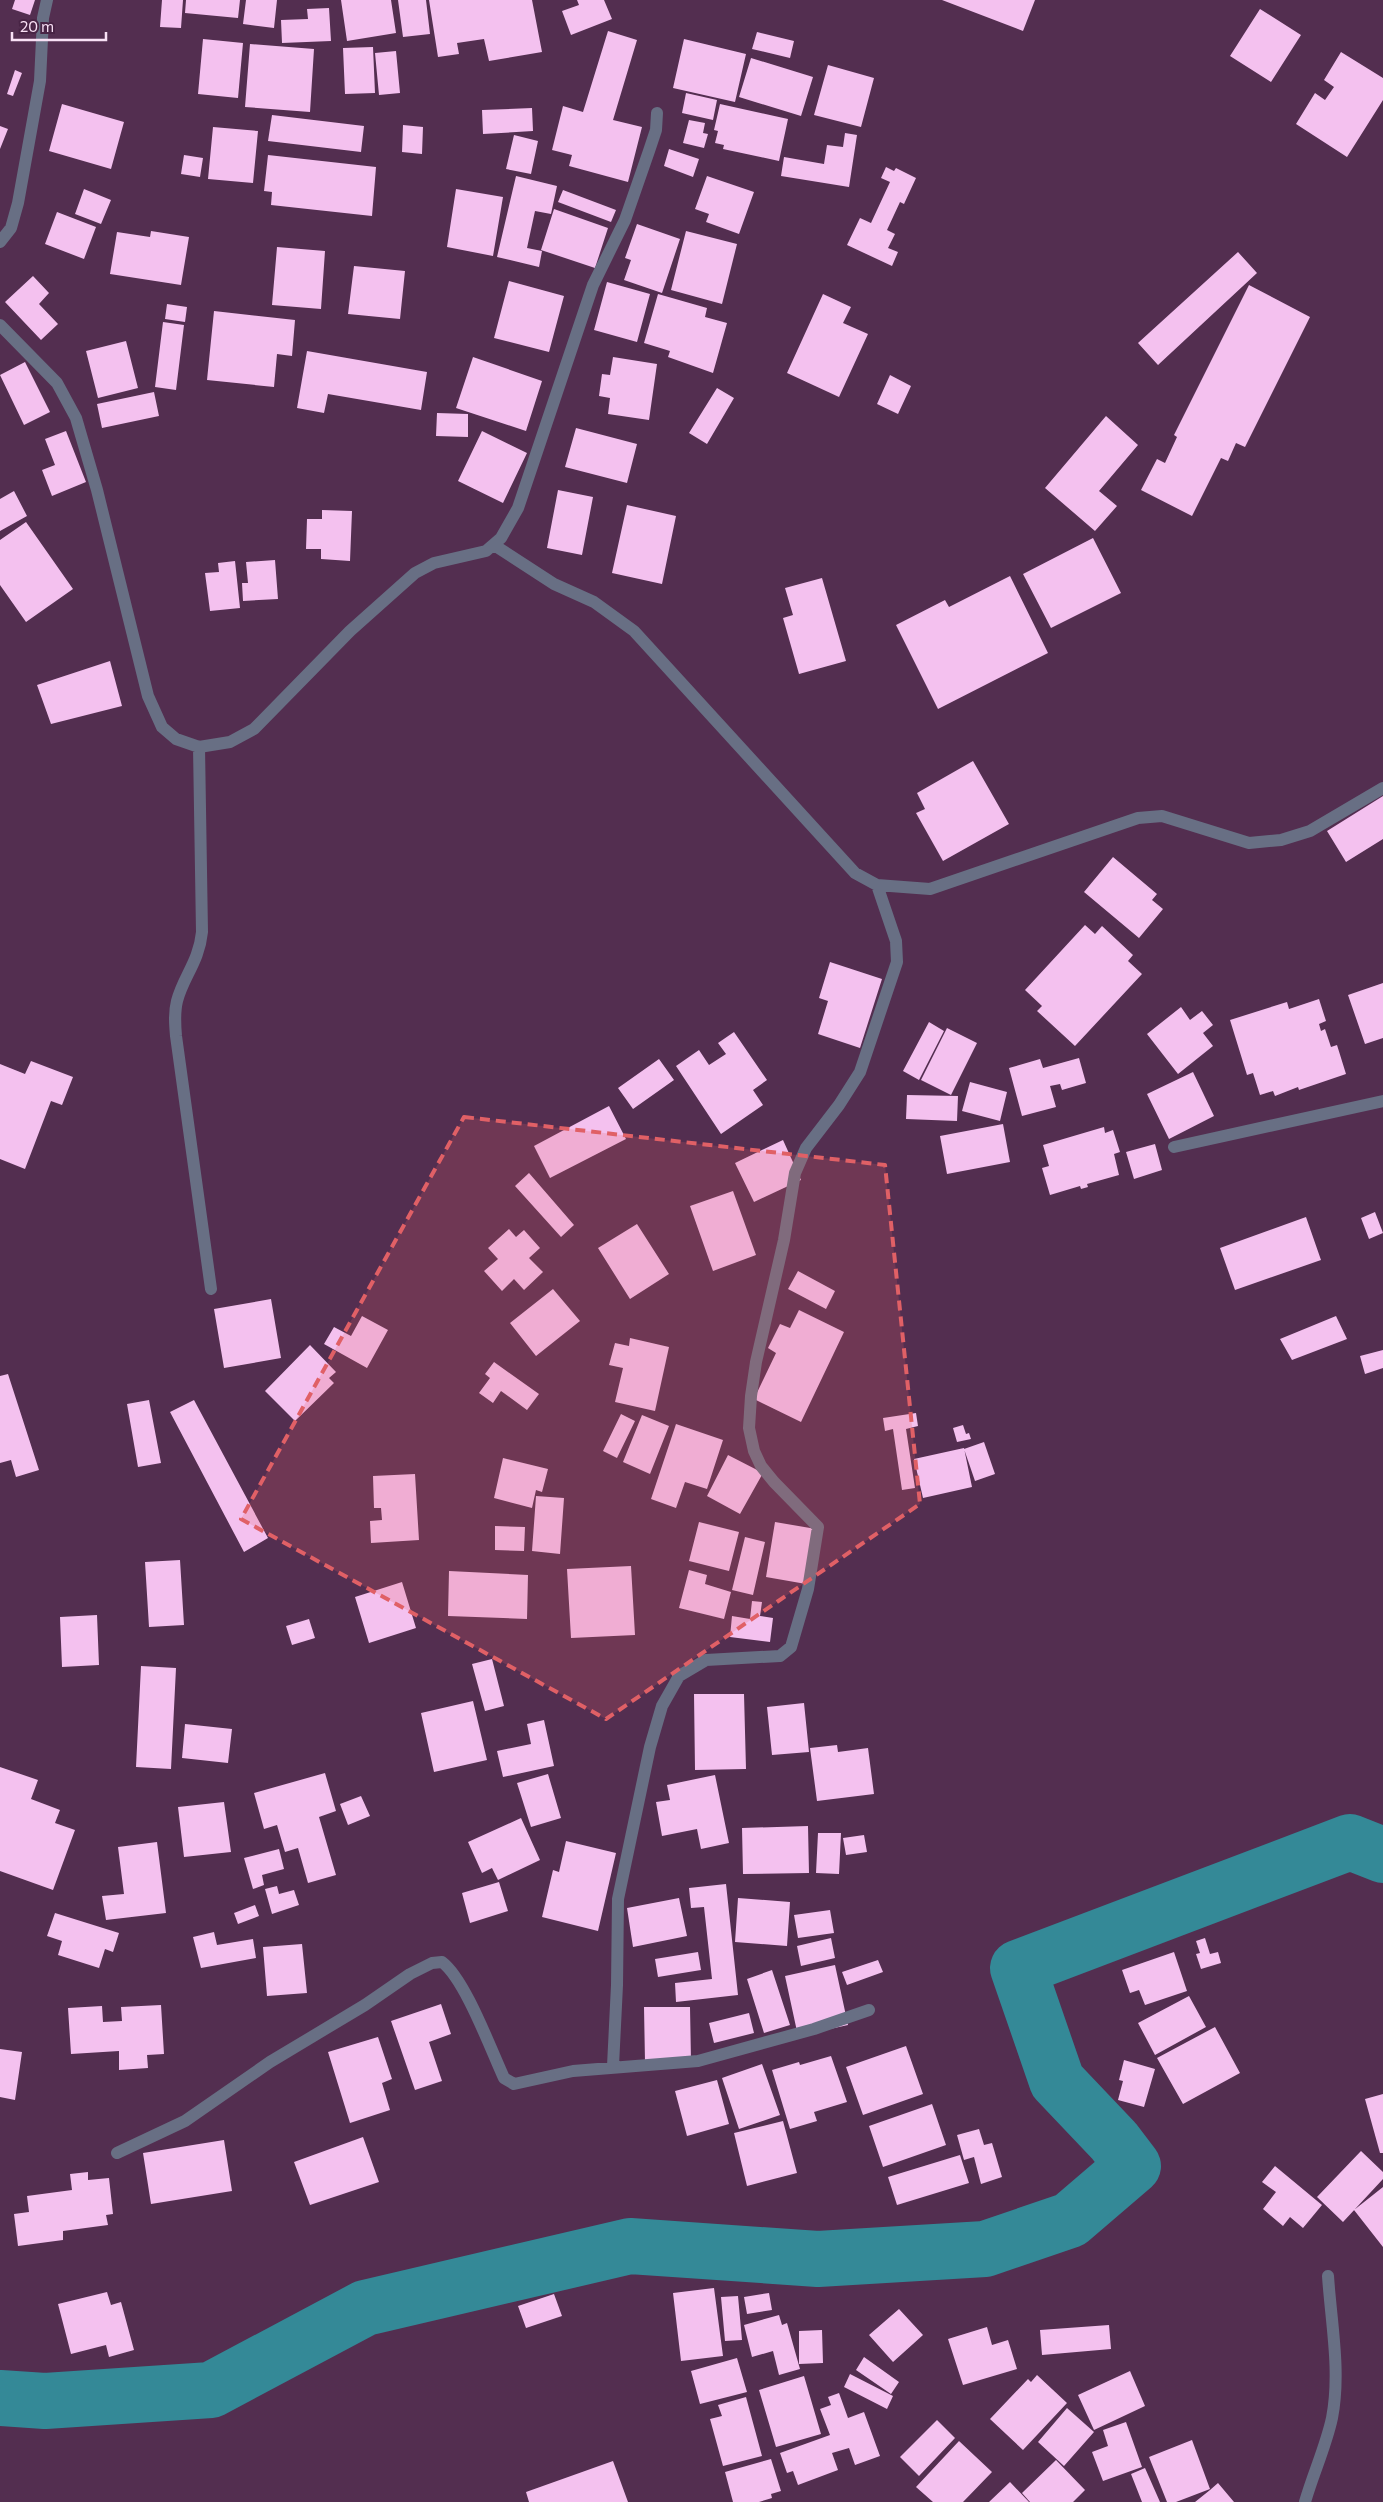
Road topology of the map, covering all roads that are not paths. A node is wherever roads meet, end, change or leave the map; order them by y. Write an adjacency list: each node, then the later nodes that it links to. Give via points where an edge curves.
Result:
1 (47, 0): 3 (street, via 40,81 18,203 11,228)
2 (657, 112): 5 (street, via 656,130 649,151 624,220 593,285 518,508)
3 (0, 242)
4 (0, 325): 6 (street, via 57,383 76,418 148,696 162,727 176,739)
5 (494, 545): 6 (street, via 486,551 434,563 415,573 350,631 254,729 230,742); 8 (street, via 554,584 594,602 634,631 855,873)
6 (199, 747): 11 (street, via 202,932 200,946 177,999 175,1014)
7 (1383, 788): 8 (street, via 1310,831 1281,840 1249,843 1162,816 1138,818 930,889)
8 (877, 885): 13 (street, via 896,941 897,962 860,1072 806,1148 795,1173 750,1396 749,1428 761,1466 818,1527 808,1589 788,1651 780,1656 706,1660 679,1676 662,1706 618,1898)
9 (1383, 1101): 10 (street)
10 (1174, 1146)
11 (211, 1289)
12 (869, 2010): 13 (street, via 698,2061)
13 (613, 2066): 14 (street, via 514,2084 509,2082 504,2078 471,2004 450,1969 442,1962 435,1962 299,2043 184,2121)
14 (117, 2153)
15 (1328, 2276): 16 (street, via 1335,2376 1332,2418)
16 (1305, 2502)

